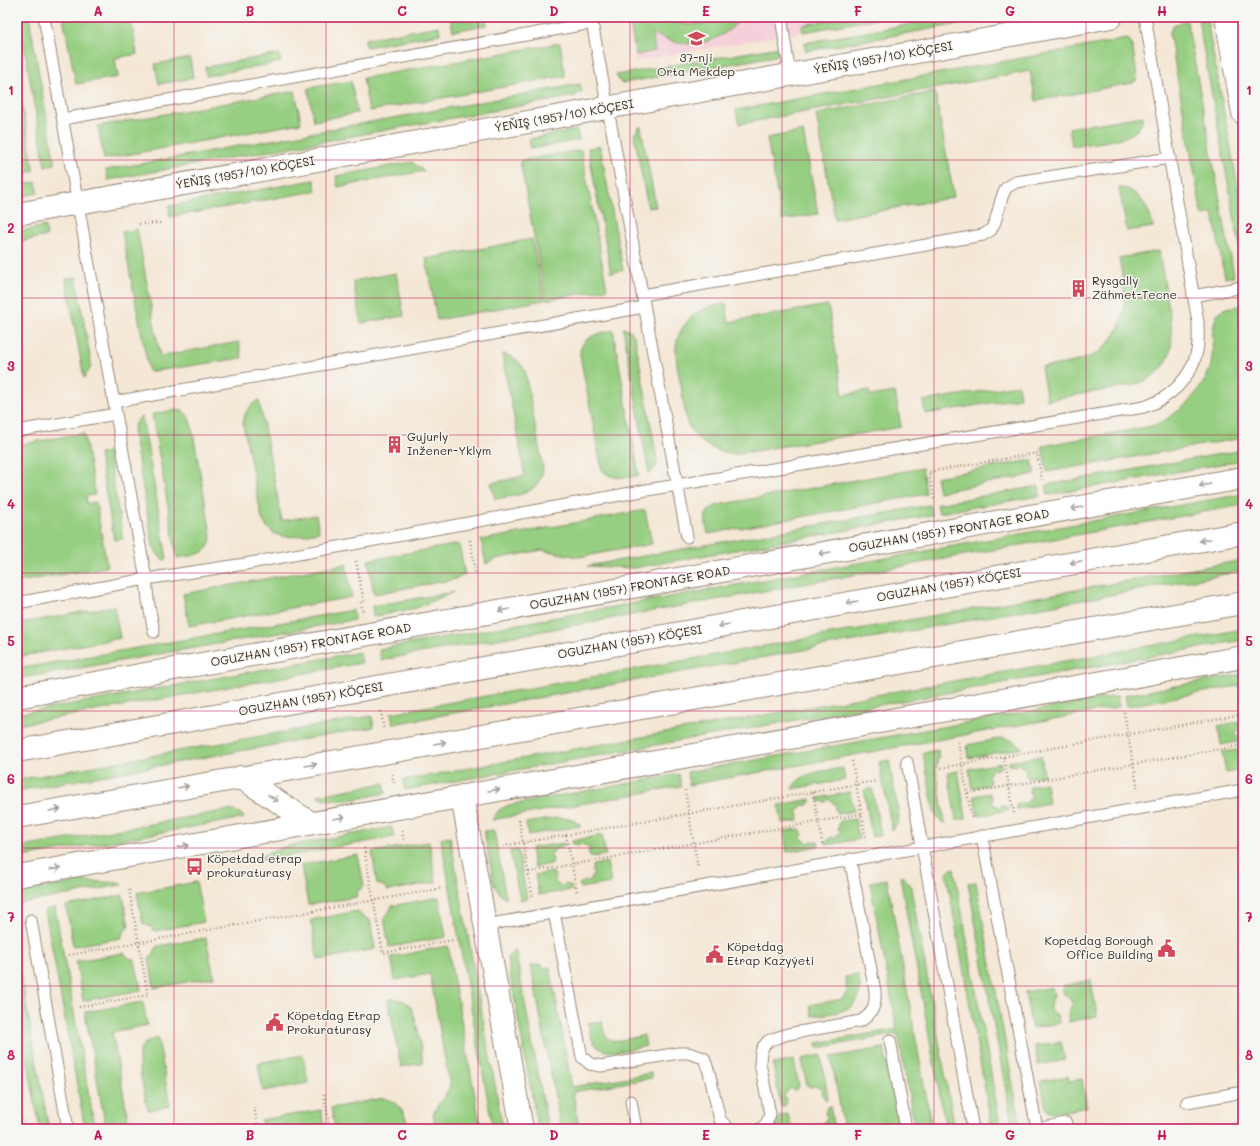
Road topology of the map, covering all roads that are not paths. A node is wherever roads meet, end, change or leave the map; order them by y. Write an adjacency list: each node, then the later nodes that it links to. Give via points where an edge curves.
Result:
1 (44, 17): 10 (lane)
2 (780, 17): 7 (lane)
3 (1112, 17): 7 (street, ÝEŇIŞ (1957/10) KÖÇESI)
4 (1145, 17): 11 (lane)
5 (1226, 17): 9 (street)
6 (591, 20): 8 (lane); 10 (lane)
7 (790, 75): 8 (street, ÝEŇIŞ (1957/10) KÖÇESI)
8 (607, 108): 12 (street, ÝEŇIŞ (1957/10) KÖÇESI); 15 (lane)
9 (1243, 113)
10 (63, 119): 12 (lane)
11 (1170, 158): 15 (lane, via 1016,182 1006,188 993,226 983,235); 16 (lane)
12 (78, 203): 13 (street, ÝEŇIŞ (1957/10) KÖÇESI); 18 (lane)
13 (17, 214)
14 (1243, 287): 16 (lane)
15 (642, 295): 17 (lane)
16 (1193, 296): 22 (lane, via 1198,322 1198,349 1195,361 1181,383 1157,403)
17 (644, 307): 18 (lane); 22 (lane)
18 (114, 402): 19 (lane)
19 (116, 414): 20 (lane); 25 (lane)
20 (17, 431)
21 (1243, 478): 30 (street, OGUZHAN (1957) FRONTAGE ROAD, one-way to 30)
22 (678, 485): 24 (lane); 25 (lane, via 245,564)
23 (1243, 534): 31 (street, OGUZHAN (1957) KÖÇESI, one-way to 31)
24 (687, 537)
25 (146, 579): 26 (lane); 28 (lane)
26 (17, 602)
27 (1243, 603): 33 (street, one-way to 27)
28 (154, 632)
29 (1243, 657): 35 (street, one-way to 29)
30 (17, 697)
31 (17, 751)
32 (907, 762): 39 (lane)
33 (240, 777): 36 (street, one-way to 33); 37 (street, one-way to 37)
34 (1243, 790): 38 (lane)
35 (462, 796): 37 (street, one-way to 35); 44 (street)
36 (17, 817)
37 (311, 823): 41 (street, one-way to 37)
38 (982, 836): 39 (lane); 49 (lane, via 1037,1129)
39 (923, 846): 40 (lane); 56 (lane)
40 (850, 859): 42 (lane); 54 (lane, via 875,991 874,1009 861,1021 768,1041 761,1052 760,1063 770,1114 768,1121)
41 (17, 876)
42 (554, 912): 44 (lane); 53 (lane, via 582,1057 590,1064 601,1066 679,1053 704,1058 720,1120)
43 (31, 920): 50 (lane)
44 (486, 925): 51 (street)
45 (890, 1040): 55 (lane)
46 (1243, 1092): 48 (lane)
47 (631, 1101): 52 (lane)
48 (1187, 1102)
49 (1066, 1124)
50 (68, 1129)
51 (522, 1129)
52 (636, 1129)
53 (729, 1129)
54 (760, 1129)
55 (906, 1129)
56 (973, 1129)

